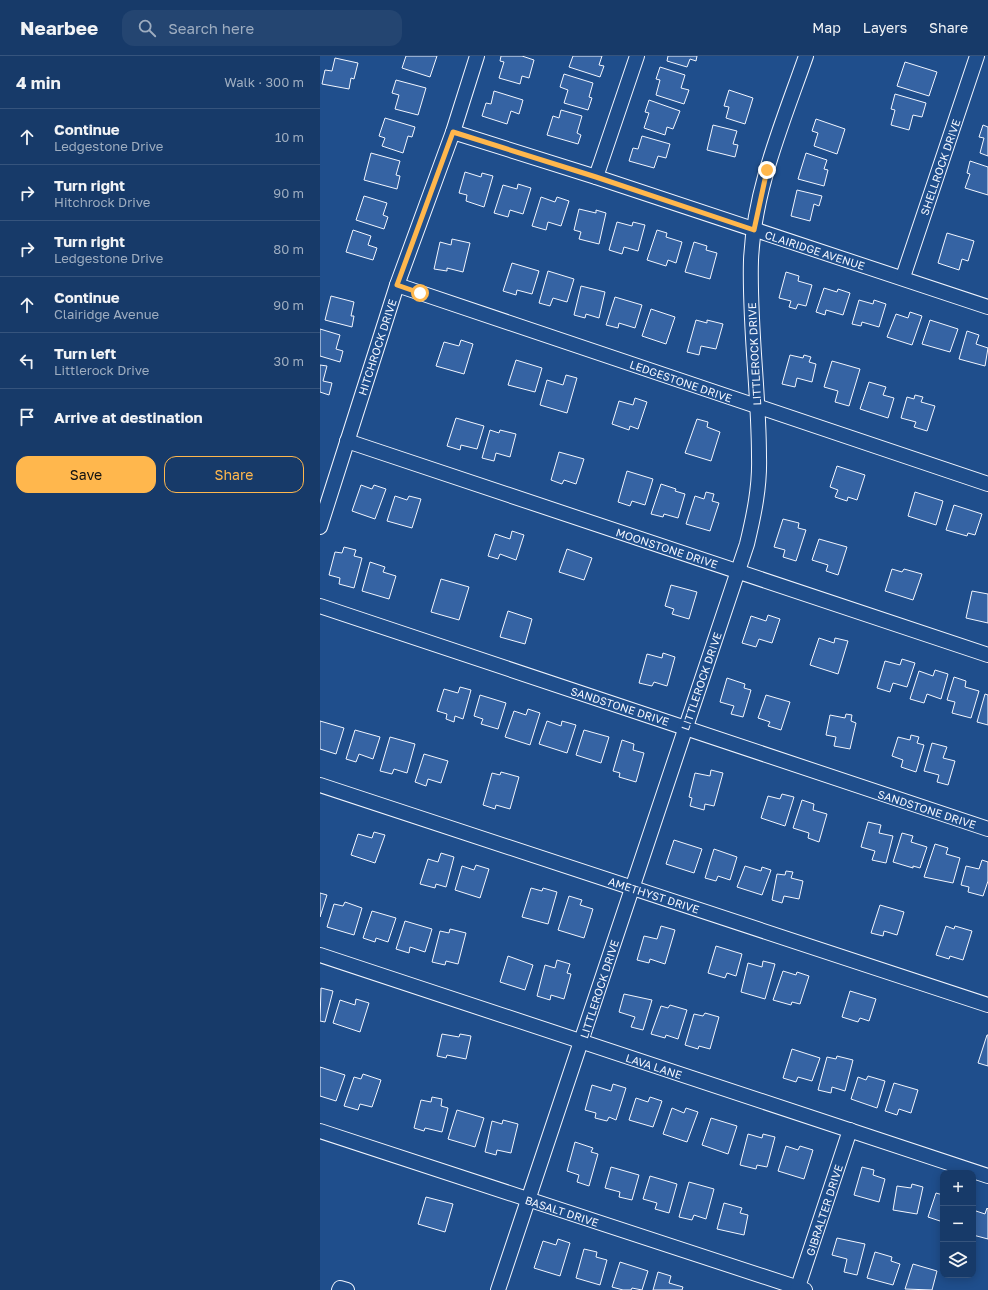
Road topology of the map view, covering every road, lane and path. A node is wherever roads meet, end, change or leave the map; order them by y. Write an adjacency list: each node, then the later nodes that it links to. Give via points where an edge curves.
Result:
1 (477, 56): 5 (street, HITCHROCK DRIVE)
2 (637, 56): 6 (street)
3 (806, 56): 7 (street, LITTLEROCK DRIVE, via 767,170)
4 (977, 56): 8 (street, SHELLROCK DRIVE)
5 (453, 132): 6 (street); 9 (street, HITCHROCK DRIVE)
6 (596, 177): 7 (street, CLAIRIDGE AVENUE)
7 (754, 230): 8 (street, CLAIRIDGE AVENUE); 11 (street, LITTLEROCK DRIVE, via 751,307)
8 (903, 278): 10 (street, CLAIRIDGE AVENUE)
9 (397, 285): 11 (street, LEDGESTONE DRIVE); 12 (street, HITCHROCK DRIVE)
10 (988, 306)
11 (757, 407): 13 (street, LEDGESTONE DRIVE); 15 (street, LITTLEROCK DRIVE, via 757,495 748,544)
12 (347, 441): 14 (street, HITCHROCK DRIVE); 15 (street, MOONSTONE DRIVE)
13 (988, 484)
14 (320, 527)
15 (738, 572): 17 (street, MOONSTONE DRIVE); 18 (street, LITTLEROCK DRIVE)
16 (320, 606): 18 (street, SANDSTONE DRIVE)
17 (988, 655)
18 (684, 728): 20 (street, SANDSTONE DRIVE); 21 (street, LITTLEROCK DRIVE)
19 (320, 785): 21 (street, AMETHYST DRIVE)
20 (988, 829)
21 (633, 888): 23 (street, AMETHYST DRIVE); 24 (street, LITTLEROCK DRIVE)
22 (320, 955): 24 (street, LAVA LANE)
23 (988, 1005)
24 (582, 1042): 25 (street, LAVA LANE); 28 (street, LITTLEROCK DRIVE)
25 (850, 1130): 27 (street, LAVA LANE); 29 (street, GIBRALTER DRIVE)
26 (320, 1131): 28 (street, BASALT DRIVE)
27 (988, 1176)
28 (528, 1200): 29 (street, BASALT DRIVE); 32 (street, LITTLEROCK DRIVE)
29 (800, 1289)
30 (339, 1290): 31 (street)
31 (347, 1290)
32 (498, 1290)

